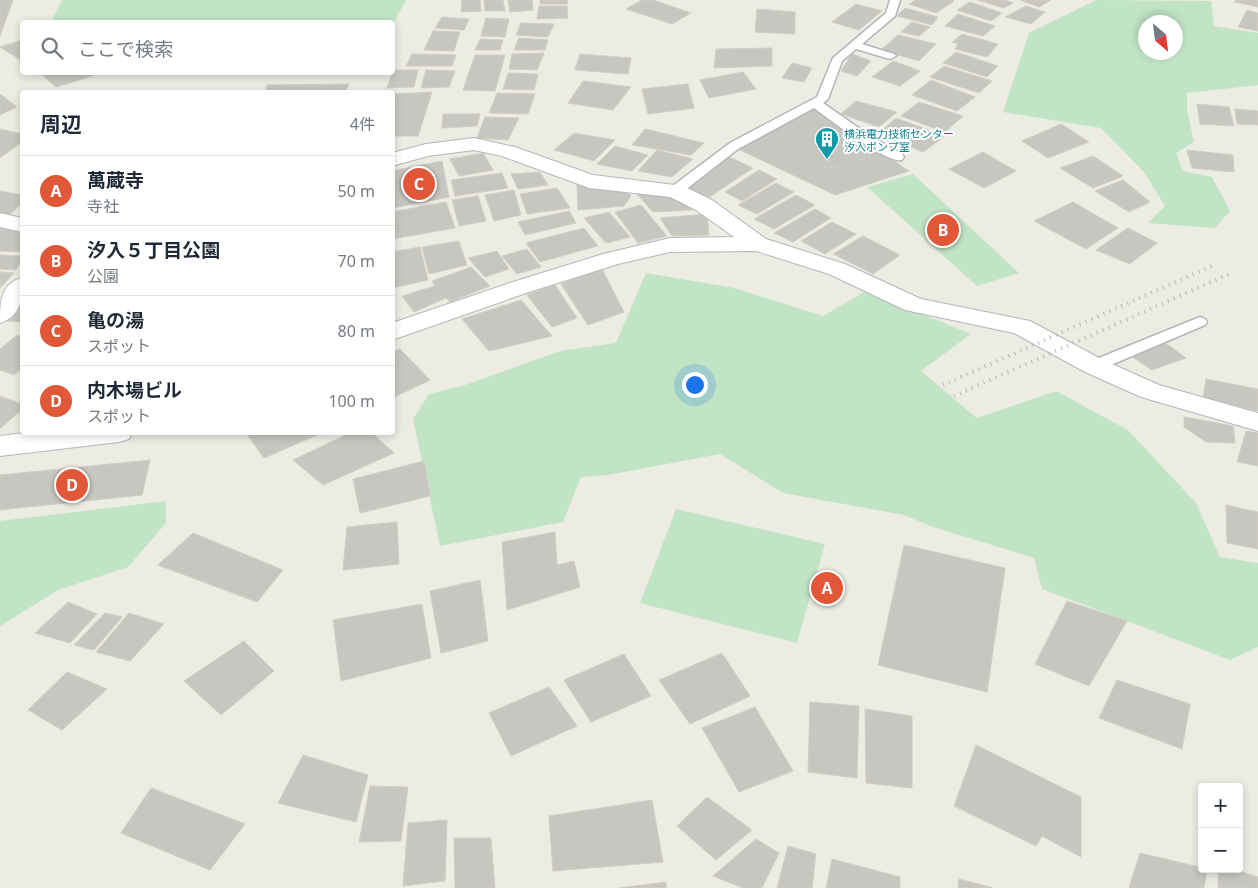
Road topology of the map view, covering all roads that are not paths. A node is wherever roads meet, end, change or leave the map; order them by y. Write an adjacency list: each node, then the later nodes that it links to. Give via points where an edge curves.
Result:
1 (895, 0): 2 (lane, via 890,14)
2 (853, 45): 3 (lane); 4 (lane, via 837,60 822,100)
3 (890, 56)
4 (815, 103): 5 (lane); 7 (lane, via 734,146)
5 (898, 157)
6 (395, 159): 7 (street, via 426,150 474,144 508,151 589,181)
7 (674, 191): 10 (street, via 704,205)
8 (0, 220): 9 (street)
9 (20, 225)
10 (758, 244): 14 (street, via 670,246 611,259); 15 (street, via 837,269 914,305 1021,327)
11 (20, 288): 12 (street)
12 (0, 315)
13 (1200, 322): 15 (lane)
14 (395, 331)
15 (1094, 366): 16 (street, via 1150,391)
16 (1258, 422)
17 (94, 435): 18 (street)
18 (0, 446)

